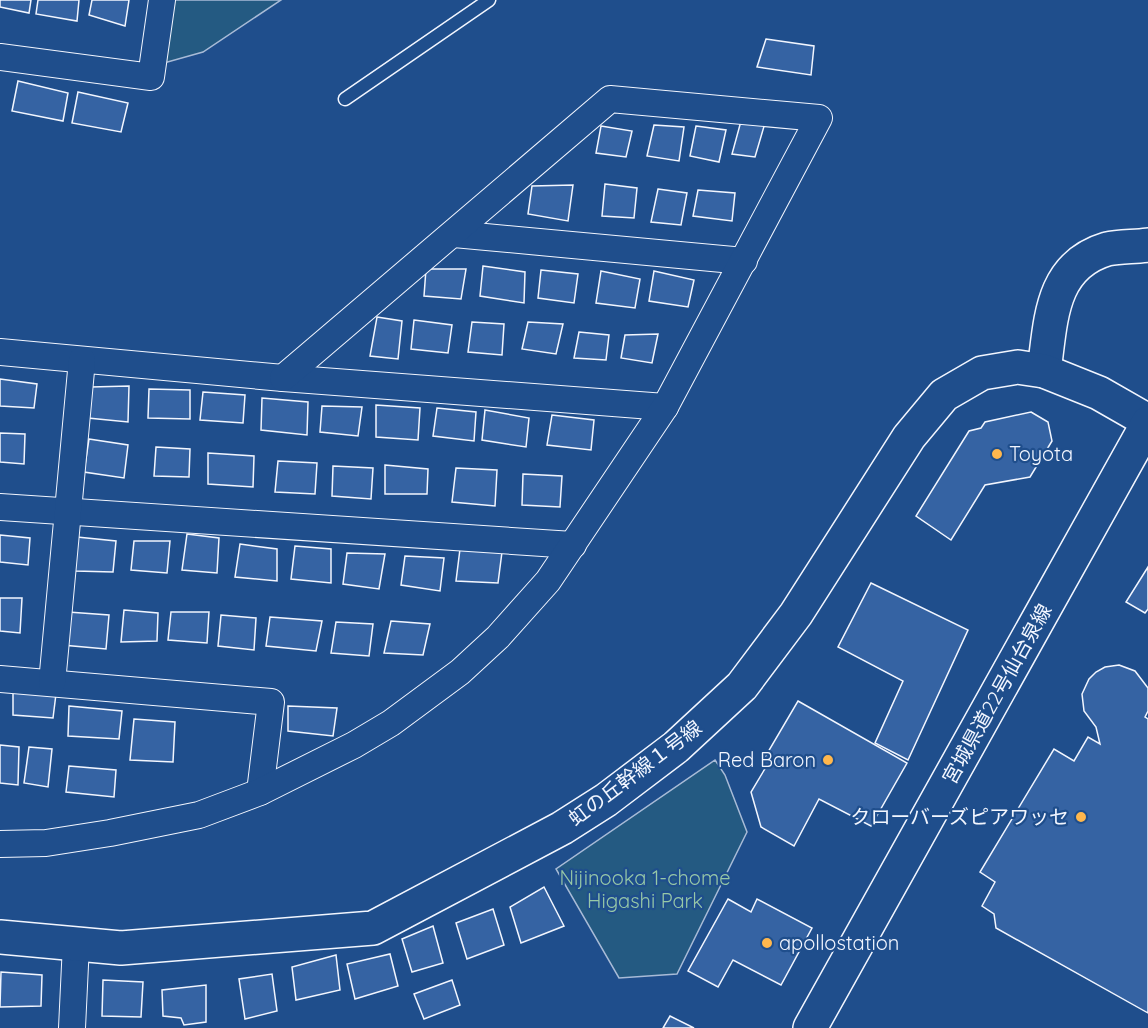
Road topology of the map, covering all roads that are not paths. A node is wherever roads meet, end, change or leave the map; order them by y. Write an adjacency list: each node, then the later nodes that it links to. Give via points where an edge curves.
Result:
1 (162, 0): 3 (street, via 152,77)
2 (489, 0): 4 (lane)
3 (0, 57)
4 (345, 99)
5 (454, 234): 7 (street); 7 (street, via 610,99 819,118); 11 (street)
6 (1148, 244): 10 (street, via 1110,248 1071,268 1056,294)
7 (744, 261): 12 (street)
8 (0, 352): 9 (street)
9 (82, 360): 11 (street); 15 (street)
10 (1044, 371): 13 (street, 虹の丘幹線１号線, via 1099,393); 22 (street, 虹の丘幹線１号線, via 1018,367 982,373 945,395 909,437 796,614 742,686 676,747 562,828 373,928 121,948)
11 (283, 378): 12 (street)
12 (665, 408): 16 (street)
13 (1148, 422): 24 (street, 宮城県道22号仙台泉線)
14 (0, 507): 15 (street)
15 (66, 513): 16 (street); 18 (street)
16 (573, 545): 19 (street, via 498,637 460,672 391,723)
17 (0, 679): 18 (street)
18 (52, 682): 19 (street, via 270,702)
19 (260, 792): 20 (street, via 199,815 110,833 46,843)
20 (0, 844)
21 (0, 937): 22 (street, 虹の丘幹線１号線)
22 (76, 944): 23 (street)
23 (72, 1028)
24 (810, 1028)

